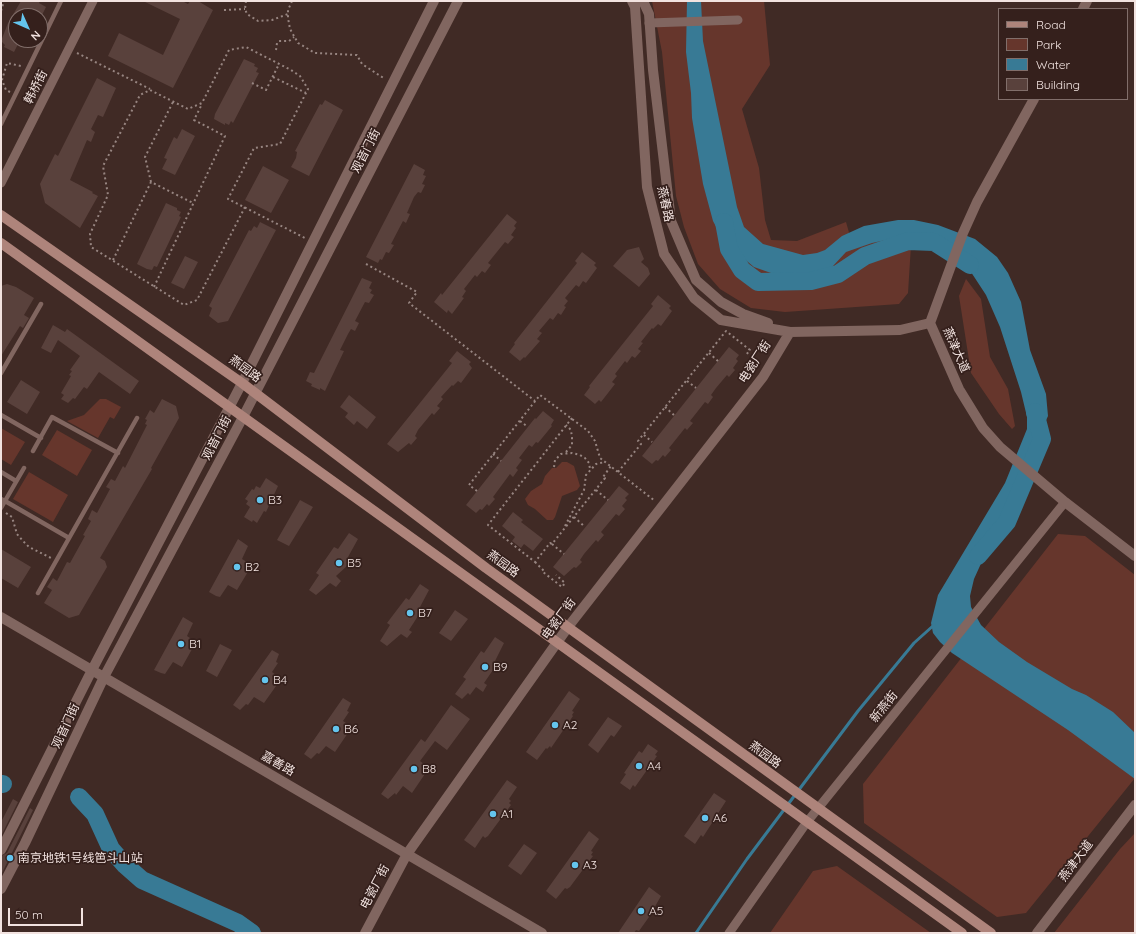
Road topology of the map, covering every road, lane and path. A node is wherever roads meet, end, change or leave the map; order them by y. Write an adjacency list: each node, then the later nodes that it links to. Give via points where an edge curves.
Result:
1 (4, 1): 12 (path)
2 (61, 1): 27 (lane)
3 (93, 1): 17 (street, 韩桥街)
4 (246, 1): 10 (path)
5 (292, 1): 13 (path)
6 (434, 1): 24 (street, 观音门街)
7 (458, 1): 52 (street, 观音门街)
8 (632, 1): 44 (street, 燕春路, via 636,7 647,188 664,254 694,298 720,320)
9 (643, 1): 15 (street, 燕春路, via 649,14)
10 (245, 9): 11 (path); 13 (path, via 252,18 258,20 272,20)
11 (224, 10)
12 (1, 11)
13 (288, 14): 16 (path)
14 (738, 20): 15 (street)
15 (649, 23): 44 (street, 燕春路, via 671,222 696,280 721,302 743,314)
16 (294, 37): 18 (path, via 289,41 277,43); 24 (path, via 307,50 315,53 357,55 367,69)
17 (69, 49): 25 (path); 33 (street, 韩桥街)
18 (276, 50)
19 (24, 59): 22 (path, via 21,66 7,63)
20 (279, 64): 21 (path); 26 (path, via 300,76 308,89); 30 (path, via 246,47 229,50)
21 (273, 77): 23 (path, via 266,90); 26 (path)
22 (2, 80): 27 (path, via 6,90)
23 (252, 83)
24 (393, 83): 37 (street, 观音门街)
25 (150, 90): 29 (path); 39 (path, via 140,95 103,166 108,195 90,234 91,247)
26 (306, 93): 35 (path, via 280,144 254,148 228,199)
27 (15, 95): 31 (lane)
28 (1033, 100): 43 (street, 燕津大道, via 977,202)
29 (174, 102): 30 (path, via 188,109); 32 (path, via 145,157)
30 (202, 103): 34 (path, via 194,120 225,136)
31 (1, 124)
32 (150, 182): 34 (path); 39 (path)
33 (1, 183)
34 (193, 203): 41 (path)
35 (245, 207): 37 (path); 41 (path, via 197,300 184,305)
36 (1, 215): 50 (main road, 燕园路)
37 (313, 242): 50 (street, 观音门街)
38 (1, 243): 54 (main road)
39 (113, 260): 41 (path)
40 (366, 264): 53 (path, via 417,292 408,303)
41 (154, 287)
42 (41, 304): 48 (lane)
43 (930, 323): 44 (street, 燕春路, via 900,330); 84 (street, 燕津大道, via 959,389 983,428 1014,461)
44 (790, 332): 85 (street, 电瓷厂街, via 763,377)
45 (709, 353): 46 (path, via 726,331 750,350); 47 (path); 49 (path)
46 (746, 354)
47 (718, 360)
48 (1, 373)
49 (687, 381): 51 (path); 55 (path)
50 (242, 383): 52 (main road, 燕园路); 54 (street, 观音门街)
51 (696, 388)
52 (255, 393): 58 (street, 观音门街); 99 (main road, 燕园路)
53 (535, 401): 60 (path, via 540,395); 61 (path)
54 (230, 407): 58 (main road); 101 (street, 观音门街)
55 (666, 407): 57 (path); 64 (path)
56 (1, 415): 65 (lane)
57 (674, 415)
58 (243, 417): 100 (main road); 102 (street, 观音门街)
59 (137, 418): 68 (lane)
60 (572, 418): 62 (path); 72 (path, via 588,431 595,441 600,458)
61 (520, 421): 63 (path); 70 (path)
62 (566, 425): 69 (path, via 571,430 572,445); 95 (path, via 488,525)
63 (528, 427)
64 (644, 435): 66 (path); 78 (path, via 638,442 641,444)
65 (41, 438): 67 (lane); 68 (lane, via 52,417)
66 (652, 442)
67 (33, 451)
68 (118, 453): 90 (lane)
69 (565, 453): 74 (path, via 555,460); 76 (path, via 580,455 589,462)
70 (493, 454): 71 (path); 81 (path, via 469,485)
71 (501, 461)
72 (605, 462): 73 (path); 76 (path)
73 (611, 466): 78 (path); 80 (path)
74 (554, 467)
75 (24, 468): 79 (lane)
76 (590, 469): 89 (path, via 586,475 584,490)
77 (1, 472): 79 (lane)
78 (618, 472): 85 (path)
79 (16, 481): 82 (lane)
80 (596, 490): 83 (path); 87 (path)
81 (477, 491)
82 (3, 500): 86 (lane); 90 (lane)
83 (608, 500)
84 (1065, 502): 93 (street, 燕津大道); 104 (street, 新燕街)
85 (662, 506): 99 (street, 电瓷厂街)
86 (1, 509): 94 (path, via 12,516 17,534 29,547)
87 (574, 517): 88 (path); 89 (path)
88 (585, 526)
89 (564, 529): 91 (path)
90 (68, 538): 94 (lane)
91 (552, 544): 92 (path); 95 (path, via 550,543)
92 (564, 554)
93 (1135, 556)
94 (56, 561): 97 (lane)
95 (535, 562): 96 (path, via 562,587 565,583)
96 (556, 575)
97 (38, 593)
98 (1, 618): 101 (street, 嘉善路)
99 (568, 627): 100 (street, 电瓷厂街); 104 (main road, 燕园路)
100 (558, 642): 105 (main road); 107 (street, 电瓷厂街)
101 (92, 670): 102 (street, 嘉善路); 106 (street, 观音门街)
102 (104, 677): 107 (street, 嘉善路); 108 (street, 观音门街)
103 (1133, 807): 114 (street, 燕津大道)
104 (817, 809): 105 (street, 新燕街); 113 (main road, 燕园路)
105 (807, 822): 111 (street, 新燕街); 112 (main road)
106 (1, 850)
107 (407, 854): 109 (street, 电瓷厂街); 110 (street, 嘉善路)
108 (1, 889)
109 (365, 933)
110 (542, 933)
111 (729, 933)
112 (962, 933)
113 (992, 933)
114 (1037, 933)

